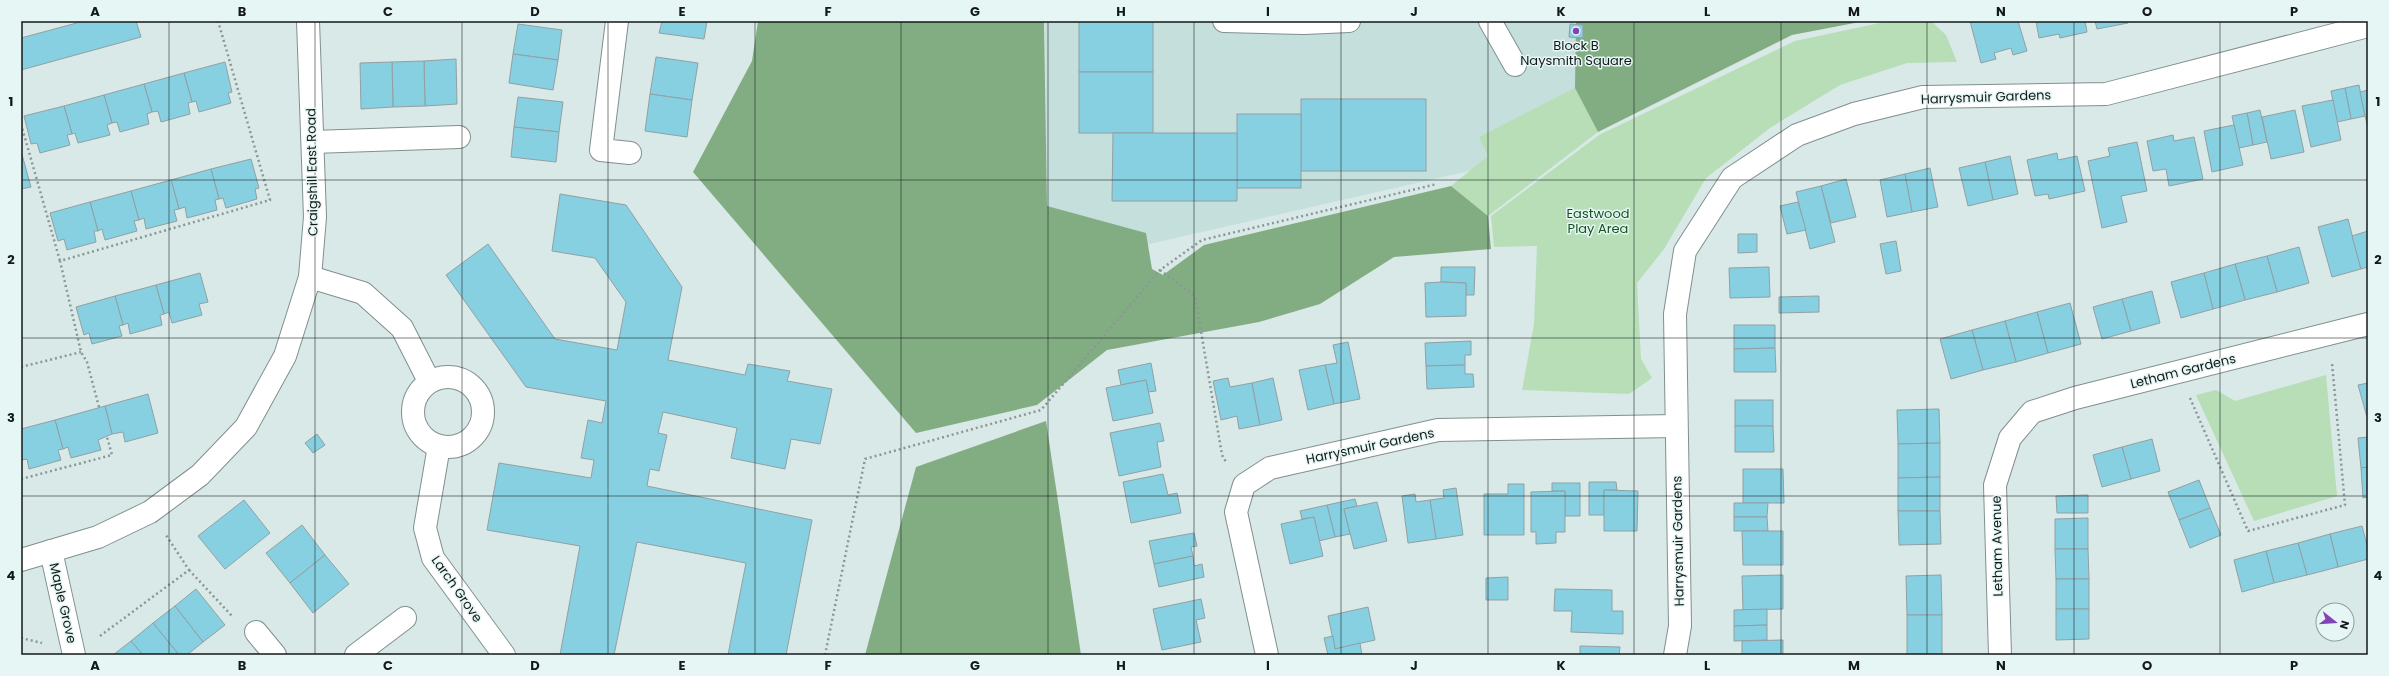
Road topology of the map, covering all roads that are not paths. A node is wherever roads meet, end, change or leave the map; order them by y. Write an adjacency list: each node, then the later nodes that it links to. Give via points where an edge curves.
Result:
1 (308, 21): 10 (street, Craigshill East Road)
2 (617, 21): 11 (street, via 601,150)
3 (1224, 21): 6 (street)
4 (1349, 21): 6 (street)
5 (1490, 21): 8 (street)
6 (1304, 22)
7 (2368, 26): 15 (street, Harrysmuir Gardens, via 2106,94 1923,97 1854,114 1797,135 1732,178 1685,251 1675,314)
8 (1515, 65)
9 (459, 137): 10 (street)
10 (313, 142): 12 (street, Craigshill East Road, via 315,217)
11 (630, 153)
12 (310, 277): 14 (street, via 363,293 402,328); 18 (street, Craigshill East Road, via 285,356 246,427 200,475 150,512 98,537)
13 (2368, 324): 16 (street, Letham Gardens, via 2075,398 2032,412)
14 (429, 381): 17 (street, via 416,396 413,420 420,434); 17 (street, via 448,376 461,379 475,390 483,406 480,426 473,437 457,446)
15 (1676, 426): 26 (street, Harrysmuir Gardens, via 1438,430 1270,468 1244,485 1236,512); 27 (street, Harrysmuir Gardens, via 1680,626)
16 (2010, 438): 28 (street, Letham Avenue, via 1995,485)
17 (439, 446): 25 (street, Larch Grove, via 425,528 433,558)
18 (52, 551): 19 (street, Craigshill East Road); 22 (street, Maple Grove)
19 (21, 560)
20 (405, 618): 24 (street)
21 (256, 632): 23 (street)
22 (73, 649)
23 (275, 655)
24 (356, 655)
25 (504, 655)
26 (1268, 655)
27 (1675, 655)
28 (2000, 655)

